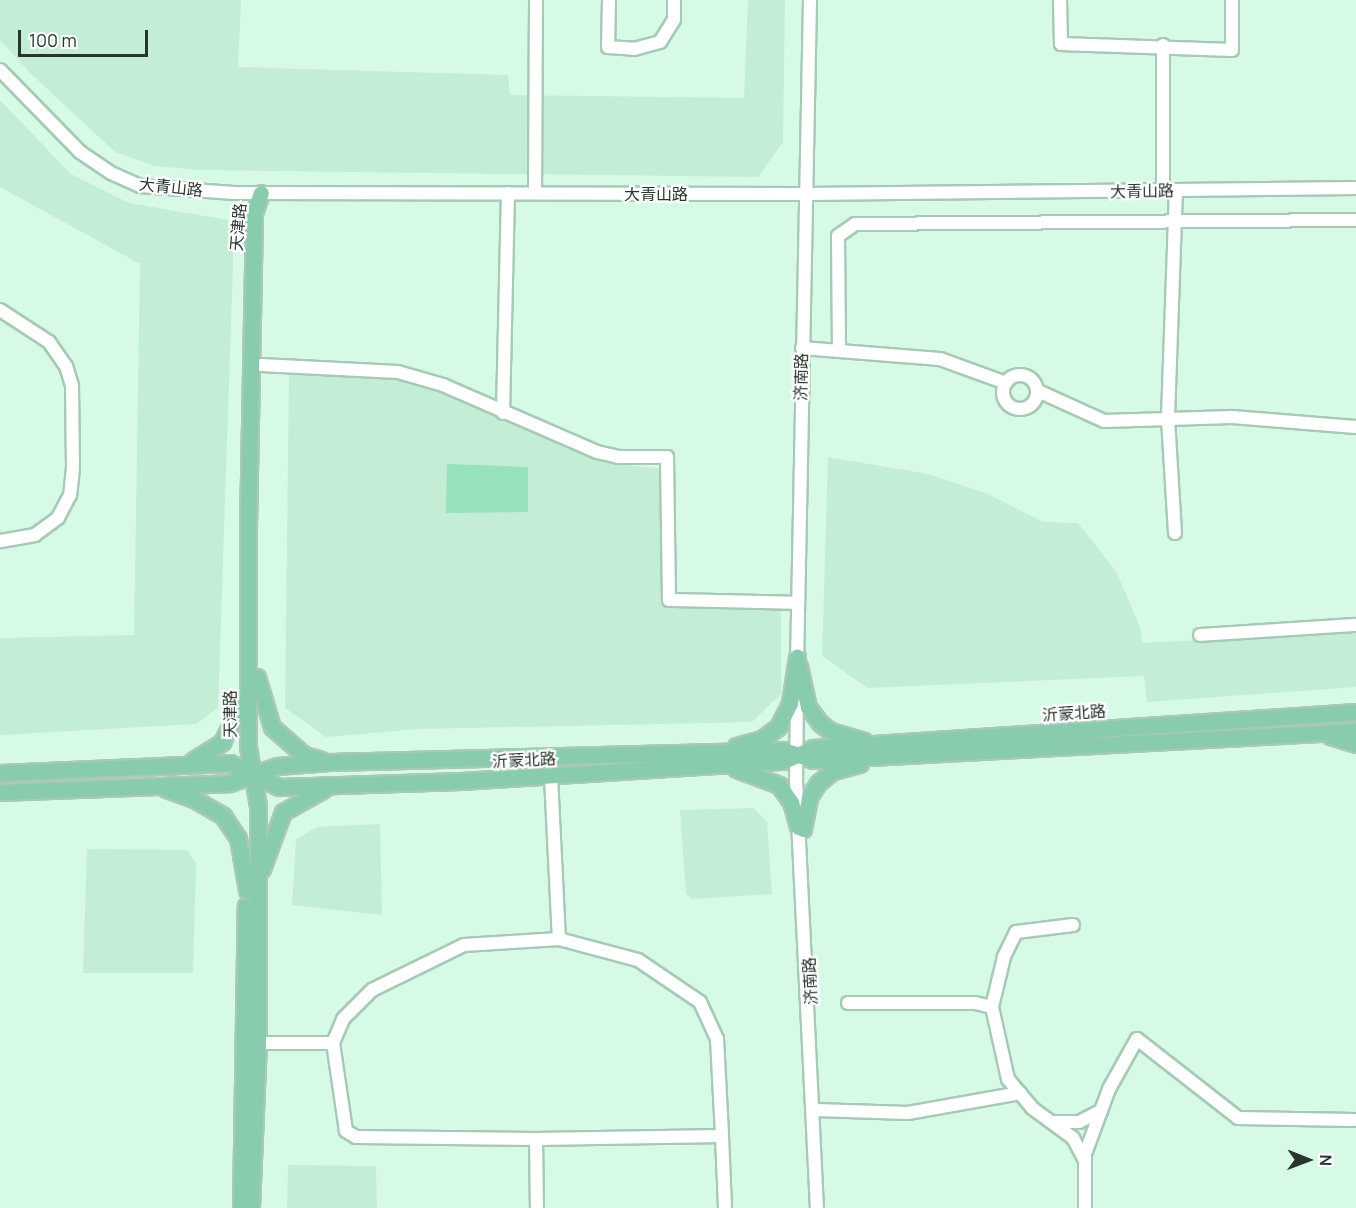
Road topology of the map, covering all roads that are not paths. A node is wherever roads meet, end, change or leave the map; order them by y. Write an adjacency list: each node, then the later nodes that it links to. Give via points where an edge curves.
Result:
1 (536, 0): 13 (street)
2 (609, 0): 3 (street, via 608,47 634,49 660,42 674,20)
3 (674, 0)
4 (810, 0): 14 (street, 济南路)
5 (1060, 0): 7 (street, via 1061,44)
6 (1232, 0): 7 (street, via 1232,50)
7 (1163, 45): 10 (street)
8 (0, 70): 11 (street, 大青山路, via 80,152 111,173 140,186)
9 (1356, 189): 10 (street, 大青山路)
10 (1170, 190): 14 (street, 大青山路); 16 (street)
11 (261, 193): 12 (street, 大青山路); 20 (main road, 天津路); 32 (main road, 天津路, via 255,213)
12 (508, 193): 13 (street, 大青山路); 23 (street)
13 (535, 193): 14 (street, 大青山路)
14 (804, 194): 18 (street, 济南路)
15 (1356, 220): 16 (street)
16 (1174, 221): 19 (street, via 855,224 837,236); 24 (street)
17 (0, 310): 27 (street, via 49,342 66,366 72,386 73,468 70,495 57,518 35,535)
18 (802, 348): 19 (street); 28 (street, 济南路)
19 (838, 350): 21 (street, via 940,359)
20 (261, 365): 23 (street, via 398,372 443,385); 32 (main road, 天津路)
21 (1006, 383): 22 (street, via 1023,375 1032,380); 22 (street, via 1005,399 1014,409 1031,406)
22 (1038, 391): 24 (street, via 1104,421)
23 (503, 413): 28 (street, via 597,452 618,457 667,457 669,600)
24 (1168, 418): 25 (street, via 1233,417); 26 (street)
25 (1356, 427)
26 (1175, 533)
27 (0, 541)
28 (798, 603): 31 (street, 济南路)
29 (1356, 625): 30 (street)
30 (1200, 635)
31 (797, 657): 37 (main road, via 807,707 820,723 830,731); 38 (street, 济南路); 39 (main road, via 790,703 778,727 762,738)
32 (253, 678): 40 (main road, via 267,715 284,741 304,755); 41 (main road, via 222,742 200,759); 43 (main road, 天津路, via 248,747)
33 (1356, 712): 37 (main road, 沂蒙北路)
34 (1356, 731): 35 (main road, 沂蒙北路)
35 (1318, 733): 36 (main road); 37 (main road, 沂蒙北路)
36 (1356, 744)
37 (886, 751): 38 (main road, 沂蒙北路, via 813,760); 48 (main road, via 833,771 818,783 809,797)
38 (795, 754): 39 (main road, 沂蒙北路, via 783,750); 48 (street, 济南路)
39 (710, 759): 40 (main road, 沂蒙北路); 44 (main road, 沂蒙北路); 48 (main road, via 779,786 791,802)
40 (330, 762): 43 (main road, 沂蒙北路, via 277,766)
41 (180, 764): 42 (main road, 沂蒙北路); 43 (main road, 沂蒙北路, via 230,763)
42 (0, 773)
43 (254, 776): 45 (main road, 沂蒙北路, via 279,787); 46 (main road, 沂蒙北路, via 230,783); 49 (main road, 天津路, via 258,806)
44 (551, 777): 45 (main road, 沂蒙北路); 51 (street)
45 (342, 785): 49 (main road, via 318,790 283,812)
46 (158, 786): 47 (main road, 沂蒙北路); 49 (main road, via 189,796 223,816 238,838)
47 (0, 792)
48 (801, 828): 57 (street, 济南路); 68 (street, 济南路)
49 (252, 890): 54 (main road, 天津路); 64 (main road, 天津路)
50 (1073, 925): 53 (street, via 1016,932 1004,957)
51 (560, 939): 55 (street, via 464,945 372,990 344,1020); 61 (street, via 638,960 700,1002 717,1039)
52 (848, 1003): 53 (street, via 975,1003)
53 (992, 1007): 56 (street, via 1008,1079)
54 (258, 1043): 55 (street); 65 (main road, 天津路)
55 (333, 1043): 62 (street, via 346,1131 356,1137)
56 (1020, 1093): 57 (street, via 908,1113); 60 (street, via 1032,1108)
57 (816, 1110): 68 (street, 济南路)
58 (1101, 1111): 59 (street, via 1137,1039 1238,1118); 60 (street, via 1079,1122); 63 (street)
59 (1354, 1120)
60 (1054, 1122): 63 (street, via 1073,1138)
61 (722, 1136): 62 (street); 67 (street)
62 (536, 1139): 66 (street)
63 (1085, 1162): 69 (street)
64 (241, 1208)
65 (251, 1208)
66 (537, 1208)
67 (725, 1208)
68 (819, 1208)
69 (1085, 1208)

